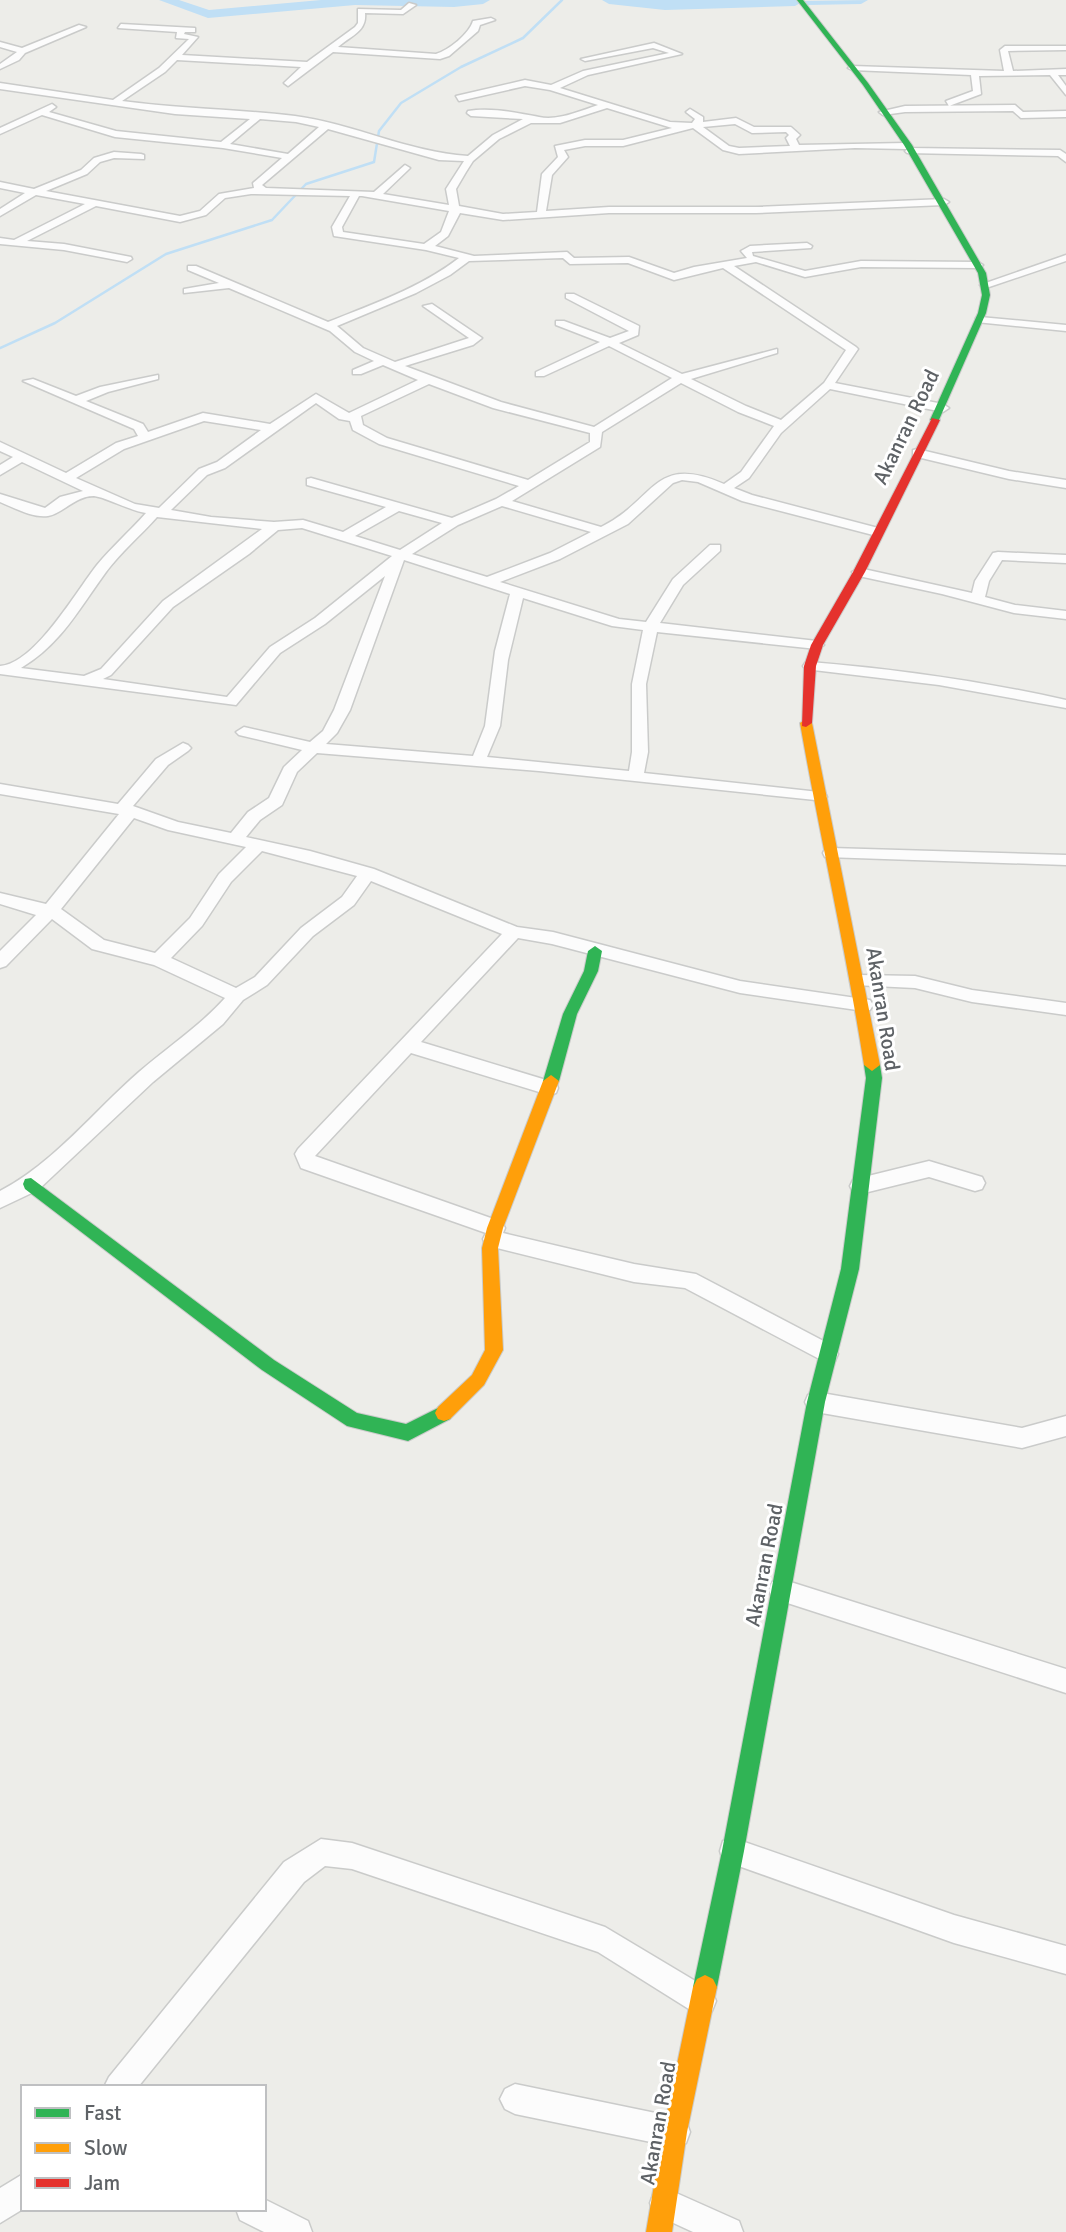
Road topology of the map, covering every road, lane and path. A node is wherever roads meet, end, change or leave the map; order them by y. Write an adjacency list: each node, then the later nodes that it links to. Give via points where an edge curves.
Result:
1 (800, 0): 16 (main road, Akanran Road)
2 (412, 5): 10 (street, via 403,12 361,11 361,25)
3 (491, 20): 10 (street, via 476,23 457,46 437,57)
4 (121, 26): 12 (street, via 182,29 179,36 194,37)
5 (82, 27): 11 (street)
6 (622, 41): 8 (street)
7 (0, 44): 11 (street)
8 (638, 47): 13 (street); 23 (street, via 659,46 678,54 586,74)
9 (1066, 48): 20 (street, via 1008,48 1004,50)
10 (329, 49): 14 (street)
11 (22, 51): 15 (street)
12 (174, 57): 14 (street); 27 (street)
13 (585, 59)
14 (309, 65): 21 (street)
15 (1, 66)
16 (852, 68): 19 (street); 32 (main road, Akanran Road)
17 (1052, 72): 18 (street); 20 (street); 24 (street)
18 (1066, 72)
19 (976, 73): 20 (street); 29 (street, via 978,92)
20 (1009, 73)
21 (288, 83)
22 (0, 86): 25 (street)
23 (552, 88): 26 (street, via 525,83); 28 (street)
24 (1066, 92)
25 (71, 97): 27 (street); 30 (street)
26 (458, 98)
27 (115, 102): 35 (street)
28 (606, 105): 36 (street, via 560,120); 38 (street, via 669,125)
29 (942, 109): 32 (street); 34 (street, via 1015,108 1021,115)
30 (41, 112): 39 (street); 40 (street, via 115,134)
31 (690, 112): 38 (street, via 700,119)
32 (883, 112): 42 (main road, Akanran Road)
33 (471, 113): 36 (street)
34 (1066, 114)
35 (259, 116): 37 (street); 40 (street)
36 (536, 118): 45 (street, via 496,137)
37 (326, 125): 44 (street); 45 (street, via 439,157)
38 (692, 126): 41 (street, via 739,151); 41 (street, via 736,121 752,130 788,129 795,135 791,138); 57 (street, via 623,143 558,148 563,157 547,174)
39 (0, 131)
40 (223, 145): 44 (street)
41 (795, 147): 42 (street)
42 (908, 148): 46 (street, via 1060,153); 53 (main road, Akanran Road)
43 (141, 157): 49 (street, via 114,155 97,160 84,172)
44 (291, 157): 50 (street, via 256,186)
45 (470, 159): 55 (street, via 451,189)
46 (1066, 159)
47 (405, 167): 52 (street)
48 (0, 185): 49 (street)
49 (37, 191): 54 (street); 56 (street)
50 (265, 192): 51 (street); 54 (street, via 222,196 203,213 180,219)
51 (356, 193): 52 (street); 61 (street, via 337,227 338,234)
52 (376, 195): 55 (street)
53 (944, 202): 57 (street, via 756,210 609,206); 67 (main road, Akanran Road)
54 (95, 203): 59 (street)
55 (457, 208): 57 (street, via 502,217); 61 (street, via 443,238)
56 (0, 213)
57 (541, 215)
58 (0, 240): 59 (street)
59 (16, 243): 64 (street)
60 (807, 246): 65 (street, via 746,251)
61 (426, 247): 62 (street)
62 (466, 258): 66 (street, via 567,255 570,261 629,260 674,277); 76 (street, via 412,291)
63 (1066, 258): 70 (street)
64 (127, 259)
65 (756, 259): 66 (street); 67 (street, via 805,274 861,264)
66 (725, 265): 87 (street, via 852,349)
67 (978, 265): 70 (main road, Akanran Road)
68 (192, 268): 69 (street)
69 (229, 285): 71 (street); 76 (street)
70 (985, 285): 74 (main road, Akanran Road)
71 (188, 291)
72 (570, 296): 78 (street, via 635,328 634,333)
73 (428, 306): 80 (street, via 476,338)
74 (980, 320): 77 (street); 89 (main road, Akanran Road)
75 (560, 323): 78 (street)
76 (328, 326): 80 (street, via 359,350)
77 (1066, 328)
78 (609, 342): 82 (street); 84 (street)
79 (773, 351): 84 (street)
80 (388, 363): 81 (street); 85 (street)
81 (357, 372)
82 (540, 374)
83 (154, 377): 88 (street)
84 (681, 378): 91 (street); 93 (street)
85 (428, 380): 90 (street, via 355,414); 93 (street, via 497,405)
86 (29, 381): 88 (street)
87 (828, 385): 89 (street); 91 (street)
88 (77, 400): 94 (street, via 139,427)
89 (943, 408): 96 (main road, Akanran Road)
90 (356, 418): 92 (street, via 343,416 316,398); 102 (street, via 364,433 383,441)
91 (783, 425): 103 (street, via 745,475)
92 (272, 428): 94 (street, via 203,417); 108 (street, via 204,472)
93 (596, 431): 102 (street, via 596,443)
94 (145, 437): 99 (street, via 120,446)
95 (0, 446): 97 (street)
96 (917, 453): 101 (street); 112 (main road, Akanran Road)
97 (21, 457): 98 (street); 99 (street)
98 (0, 471)
99 (68, 477): 104 (street)
100 (311, 482): 107 (street)
101 (1066, 484)
102 (530, 485): 106 (street)
103 (726, 488): 111 (street, via 681,476 670,480 623,521); 112 (street, via 747,498)
104 (95, 492): 105 (street, via 65,500 48,512); 108 (street)
105 (0, 498)
106 (501, 502): 109 (street); 111 (street)
107 (398, 505): 109 (street); 113 (street)
108 (158, 513): 110 (street); 125 (street, via 102,568 69,618 29,657)
109 (453, 522): 115 (street)
110 (274, 526): 113 (street, via 303,524); 126 (street, via 168,604 106,672)
111 (602, 531): 118 (street, via 555,556)
112 (877, 532): 117 (main road, Akanran Road)
113 (344, 537): 115 (street)
114 (715, 548): 122 (street, via 688,571)
115 (401, 556): 118 (street); 126 (street, via 320,621 275,650 231,702); 130 (street, via 375,614 342,710)
116 (1066, 559): 120 (street, via 998,556 982,581)
117 (859, 572): 120 (street); 123 (main road, Akanran Road)
118 (487, 582): 119 (street)
119 (518, 591): 122 (street, via 617,623); 131 (street, via 500,663 492,732)
120 (978, 599): 121 (street)
121 (1066, 615)
122 (648, 628): 123 (street); 132 (street, via 639,663 642,756)
123 (817, 645): 124 (main road, Akanran Road)
124 (810, 666): 127 (street, via 883,672); 134 (main road, Akanran Road, via 806,720)
125 (4, 670): 126 (street)
126 (86, 681)
127 (1066, 704)
128 (244, 732): 130 (street)
129 (183, 748): 135 (street, via 162,762)
130 (316, 748): 131 (street); 136 (street, via 290,770 276,801 254,816)
131 (478, 761): 132 (street)
132 (635, 778): 134 (street)
133 (0, 789): 135 (street)
134 (819, 797): 138 (main road, Akanran Road)
135 (126, 810): 136 (street); 142 (street)
136 (234, 840): 137 (street)
137 (258, 845): 140 (street); 145 (street)
138 (831, 853): 139 (street); 147 (main road, Akanran Road)
139 (1066, 860)
140 (368, 873): 143 (street); 148 (street, via 348,901 307,932 261,981)
141 (1, 898): 142 (street)
142 (51, 910): 145 (street, via 98,945); 146 (street)
143 (514, 932): 144 (street); 151 (street)
144 (595, 951): 149 (street, via 740,988); 152 (main road, via 591,971 570,1014)
145 (159, 960): 148 (street)
146 (0, 962)
147 (860, 981): 149 (main road, Akanran Road); 150 (street, via 915,982 972,996)
148 (237, 996): 154 (street, via 217,1019 146,1077)
149 (864, 1005): 155 (main road, Akanran Road, via 874,1078)
150 (1066, 1009)
151 (407, 1045): 152 (street); 157 (street, via 305,1154 308,1163)
152 (549, 1088): 157 (main road)
153 (975, 1183): 155 (street, via 929,1170)
154 (31, 1184): 156 (street); 157 (main road, via 268,1365 353,1420 408,1433 447,1412 478,1380 494,1350)
155 (860, 1186): 158 (main road, Akanran Road, via 850,1269)
156 (0, 1200)
157 (494, 1233): 158 (street, via 634,1273 689,1280)
158 (827, 1354): 159 (main road, Akanran Road)
159 (816, 1402): 160 (street, via 1022,1438); 161 (main road, Akanran Road)
160 (1063, 1430)
161 (781, 1590): 162 (street); 163 (main road, Akanran Road)
162 (1066, 1681)
163 (733, 1851): 164 (street, via 954,1929); 165 (main road, Akanran Road)
164 (1066, 1961)
165 (702, 2001): 166 (street, via 605,1941 352,1856 321,1852 294,1872); 168 (main road, Akanran Road)
166 (121, 2085)
167 (515, 2099): 168 (street)
168 (675, 2132): 172 (main road, Akanran Road)
169 (21, 2191): 170 (street)
170 (0, 2208)
171 (255, 2211): 173 (street)
172 (662, 2218): 174 (street)
173 (297, 2232)
174 (728, 2232)

